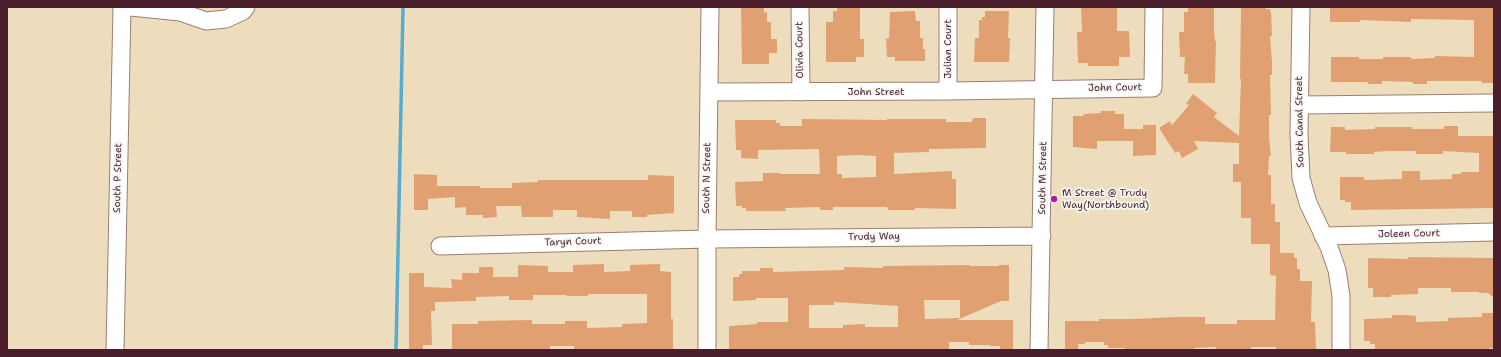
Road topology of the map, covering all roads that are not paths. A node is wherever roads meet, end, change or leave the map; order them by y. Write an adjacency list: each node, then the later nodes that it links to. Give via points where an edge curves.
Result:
1 (122, 7): 21 (street, South P Street)
2 (131, 7): 3 (street, via 180,12 206,21 226,19)
3 (246, 7)
4 (710, 7): 12 (street, South N Street)
5 (800, 7): 13 (street, Olivia Court)
6 (948, 7): 11 (street, Julian Court)
7 (1045, 7): 10 (street, South M Street)
8 (1154, 7): 10 (street, John Court, via 1153,88)
9 (1301, 7): 15 (street, South Canal Street)
10 (1044, 90): 11 (street, John Street); 17 (street, South M Street)
11 (948, 91): 13 (street, John Street)
12 (708, 92): 13 (street, John Street); 19 (street, South N Street)
13 (801, 92)
14 (1494, 104): 15 (street)
15 (1299, 105): 18 (street, South Canal Street, via 1301,178 1308,204)
16 (1494, 232): 18 (street, Joleen Court)
17 (1042, 236): 19 (street, Trudy Way); 23 (street, South M Street)
18 (1323, 236): 24 (street, South Canal Street, via 1339,280)
19 (707, 239): 20 (street, Taryn Court); 22 (street, South N Street)
20 (440, 246)
21 (114, 350)
22 (707, 350)
23 (1039, 350)
24 (1340, 350)

